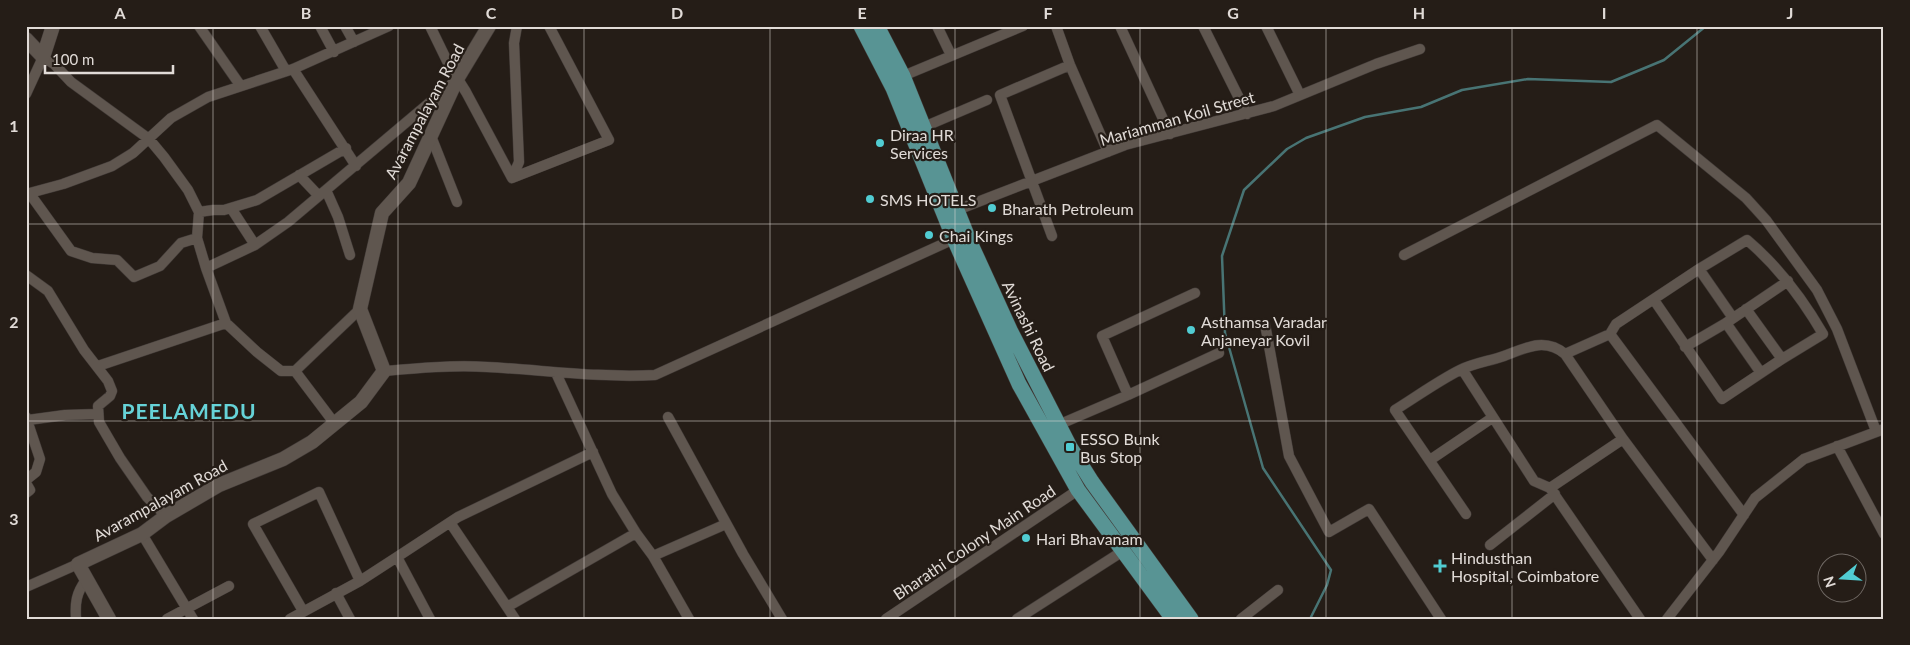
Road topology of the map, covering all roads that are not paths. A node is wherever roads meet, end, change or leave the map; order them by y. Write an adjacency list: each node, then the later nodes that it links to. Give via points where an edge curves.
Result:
1 (53, 26): 25 (street)
2 (198, 26): 30 (street)
3 (260, 26): 27 (street)
4 (320, 26): 23 (street)
5 (345, 26): 21 (street)
6 (389, 26): 21 (street)
7 (430, 26): 29 (street)
8 (489, 26): 29 (street, Avarampalayam Road)
9 (516, 26): 44 (street, via 519,162)
10 (549, 26): 44 (street, via 609,140)
11 (861, 26): 33 (main road, Avinashi Road)
12 (877, 26): 28 (main road, Avinashi Road)
13 (937, 26): 24 (street)
14 (1023, 26): 19 (street)
15 (1056, 26): 26 (street)
16 (1120, 26): 37 (street)
17 (1203, 26): 35 (street)
18 (1266, 26): 32 (street)
19 (1009, 29): 24 (street)
20 (26, 39): 25 (street)
21 (354, 42): 23 (street)
22 (1420, 49): 32 (street, Mariamman Koil Street)
23 (334, 52): 27 (street)
24 (951, 55): 28 (street)
25 (43, 57): 31 (street); 39 (street, via 71,82)
26 (1070, 66): 41 (street); 45 (street, via 1000,95)
27 (290, 70): 30 (street); 40 (street)
28 (903, 76): 33 (main road, Avinashi Road)
29 (457, 79): 38 (street, Avarampalayam Road); 42 (street); 44 (street)
30 (240, 85): 39 (street, via 208,97 171,118)
31 (26, 94)
32 (1300, 95): 35 (street, Mariamman Koil Street)
33 (905, 99): 36 (main road, Avinashi Road)
34 (987, 100): 36 (street)
35 (1248, 114): 37 (street, Mariamman Koil Street)
36 (917, 130): 50 (main road, Avinashi Road); 54 (main road, Avinashi Road)
37 (1170, 134): 41 (street, Mariamman Koil Street)
38 (431, 136): 48 (street); 64 (street, Avarampalayam Road, via 409,183 382,213)
39 (149, 138): 47 (street, via 112,166); 51 (street, via 188,190)
40 (346, 148): 42 (street); 43 (street)
41 (1108, 152): 45 (street, Mariamman Koil Street)
42 (356, 166): 46 (street)
43 (299, 175): 46 (street); 49 (street, via 257,200)
44 (512, 178)
45 (1032, 182): 50 (street, Mariamman Koil Street); 52 (street)
46 (322, 193): 55 (street); 56 (street, via 338,218)
47 (28, 194): 53 (street, via 72,251 92,258 117,260 134,277 160,266 181,244)
48 (458, 202)
49 (231, 208): 51 (street); 55 (street)
50 (957, 210): 86 (main road, Avinashi Road, via 1011,332)
51 (199, 212): 53 (street)
52 (1052, 236)
53 (197, 238): 58 (street)
54 (954, 239): 78 (street, via 655,375 621,377); 93 (main road, Avinashi Road, via 1020,384)
55 (255, 245): 58 (street)
56 (350, 255)
57 (1404, 255): 87 (street, via 1657,125 1746,198 1766,220 1817,290)
58 (206, 268): 67 (street)
59 (1699, 269): 61 (street, via 1747,240); 63 (street); 66 (street)
60 (26, 275): 74 (street, via 48,292 84,350)
61 (1788, 281): 65 (street); 73 (street, via 1823,334)
62 (1195, 294): 80 (street, via 1102,336)
63 (1654, 300): 69 (street, via 1616,324); 70 (street)
64 (360, 309): 76 (street); 77 (street)
65 (1746, 310): 66 (street); 73 (street)
66 (1730, 320): 70 (street); 79 (street)
67 (226, 323): 74 (street); 77 (street, via 281,371)
68 (1264, 324): 134 (street, via 1289,456 1329,532 1369,509)
69 (1610, 334): 72 (street); 97 (street)
70 (1685, 346): 79 (street, via 1722,400)
71 (1219, 353): 80 (street)
72 (1565, 354): 75 (street, via 1556,347 1525,347); 88 (street)
73 (1782, 359): 79 (street)
74 (98, 366): 81 (street, via 112,391 98,406)
75 (1462, 369): 83 (street); 91 (street, via 1395,410)
76 (384, 371): 78 (street, via 486,367); 85 (street, Avarampalayam Road, via 361,402)
77 (294, 372): 85 (street)
78 (556, 373): 90 (street)
79 (1761, 373)
80 (1128, 395): 86 (street)
81 (98, 414): 84 (street); 98 (street, via 98,422 120,458)
82 (668, 417): 100 (street)
83 (1492, 418): 91 (street); 94 (street, via 1534,481)
84 (27, 419): 92 (street, via 40,459 36,472)
85 (335, 424): 98 (street, Avarampalayam Road, via 283,459 219,485)
86 (1058, 425): 132 (main road, Avinashi Road, via 1092,482)
87 (1880, 430): 89 (street)
88 (1622, 440): 94 (street); 108 (street)
89 (1837, 446): 97 (street, via 1804,459 1755,498); 103 (street)
90 (593, 452): 99 (street, via 458,517); 101 (street, via 612,494)
91 (1430, 460): 96 (street)
92 (26, 481): 95 (street, via 30,490)
93 (1078, 490): 105 (main road, Avinashi Road); 129 (street, Bharathi Colony Main Road)
94 (1553, 491): 104 (street); 135 (street)
95 (26, 493)
96 (1466, 514)
97 (1744, 515): 108 (street)
98 (166, 516): 102 (street, Avarampalayam Road)
99 (451, 524): 107 (street); 117 (street)
100 (726, 524): 106 (street); 128 (street)
101 (636, 533): 106 (street); 117 (street)
102 (142, 534): 109 (street, Avarampalayam Road); 116 (street)
103 (1884, 534)
104 (1490, 545)
105 (1123, 551): 130 (street); 131 (main road, Avinashi Road)
106 (653, 556): 127 (street)
107 (397, 558): 111 (street); 125 (street)
108 (1713, 560): 136 (street)
109 (78, 564): 110 (street); 113 (street)
110 (86, 580): 119 (street, via 75,601); 120 (street)
111 (360, 581): 115 (street); 118 (street, via 319,492 253,524)
112 (229, 586): 116 (street)
113 (26, 587)
114 (1278, 590): 133 (street)
115 (336, 593): 118 (street); 124 (street)
116 (187, 607): 121 (street); 122 (street)
117 (507, 607): 126 (street)
118 (303, 611): 123 (street)
119 (76, 619)
120 (109, 619)
121 (167, 619)
122 (193, 619)
123 (290, 619)
124 (350, 619)
125 (430, 619)
126 (515, 619)
127 (689, 619)
128 (782, 619)
129 (886, 619)
130 (1017, 619)
131 (1173, 619)
132 (1191, 619)
133 (1241, 619)
134 (1441, 619)
135 (1640, 619)
136 (1667, 619)

